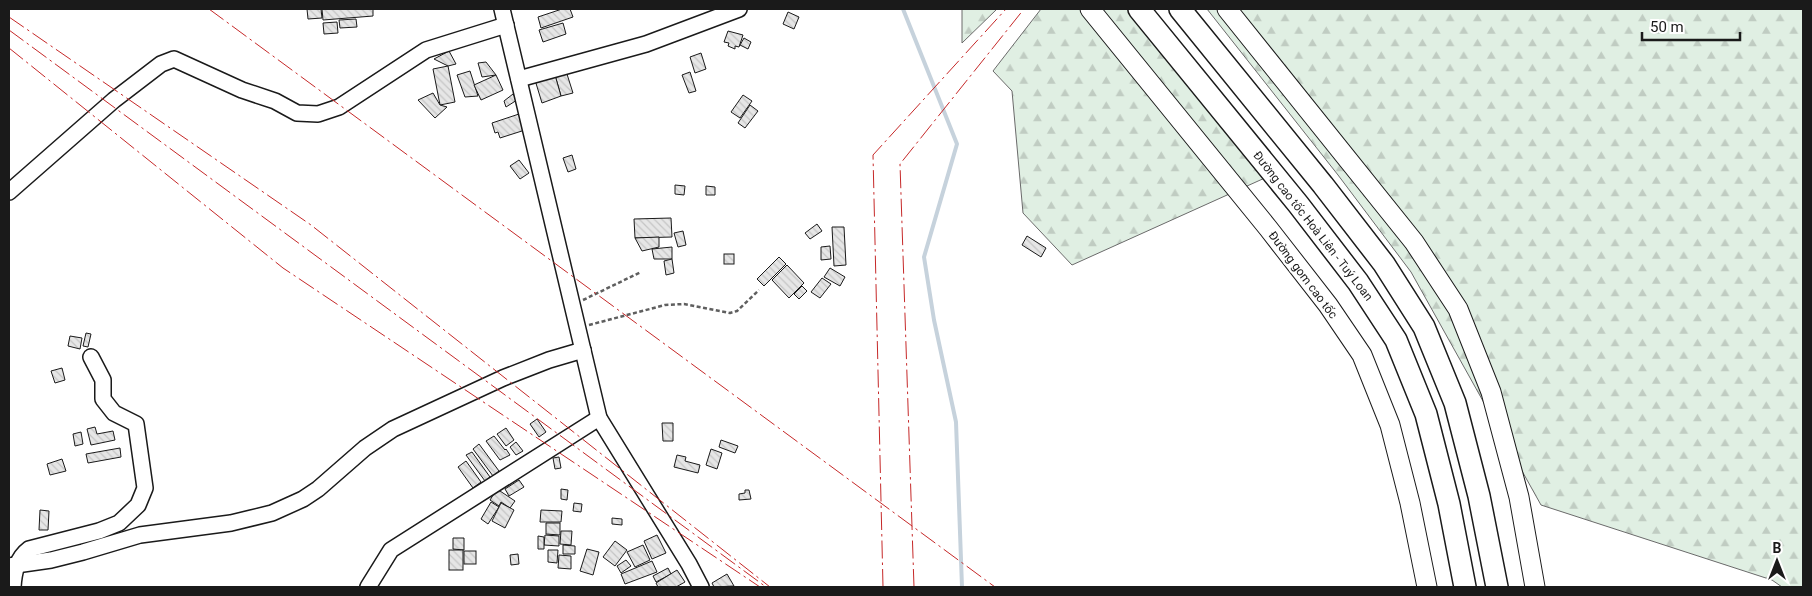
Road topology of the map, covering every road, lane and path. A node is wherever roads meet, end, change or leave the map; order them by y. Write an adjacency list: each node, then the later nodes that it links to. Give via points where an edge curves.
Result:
1 (502, 9): 7 (street)
2 (739, 9): 8 (street, via 646,44)
3 (1090, 9): 21 (main road, Đường gom cao tốc, via 1268,228 1362,355 1390,425)
4 (1139, 9): 22 (highway, Đường cao tốc Hoà Liên - Tuý Loan, via 1352,274 1396,340 1426,414 1449,504)
5 (1180, 9): 23 (highway, via 1384,264 1424,327 1455,403 1479,496)
6 (1227, 9): 24 (main road, via 1414,242 1458,309 1492,392 1519,498)
7 (506, 25): 8 (street); 9 (street, via 426,50 339,107 318,114 297,113 275,100 242,90 174,59 161,64 114,100)
8 (518, 79): 12 (street)
9 (9, 192)
10 (641, 272): 12 (path)
11 (759, 290): 13 (path, via 737,311 730,313 684,304 665,305)
12 (573, 304): 13 (street)
13 (578, 328): 14 (street)
14 (583, 350): 16 (street); 17 (street, via 503,378 393,429 365,448 318,489 272,513 231,523 140,534 75,554)
15 (91, 357): 17 (street, via 103,380 103,399 114,413 136,424 145,488 138,505 119,523 29,548)
16 (599, 418): 19 (street, via 391,550); 20 (street)
17 (13, 566): 18 (street)
18 (14, 587)
19 (368, 587)
20 (701, 587)
21 (1427, 587)
22 (1465, 587)
23 (1496, 587)
24 (1535, 587)

